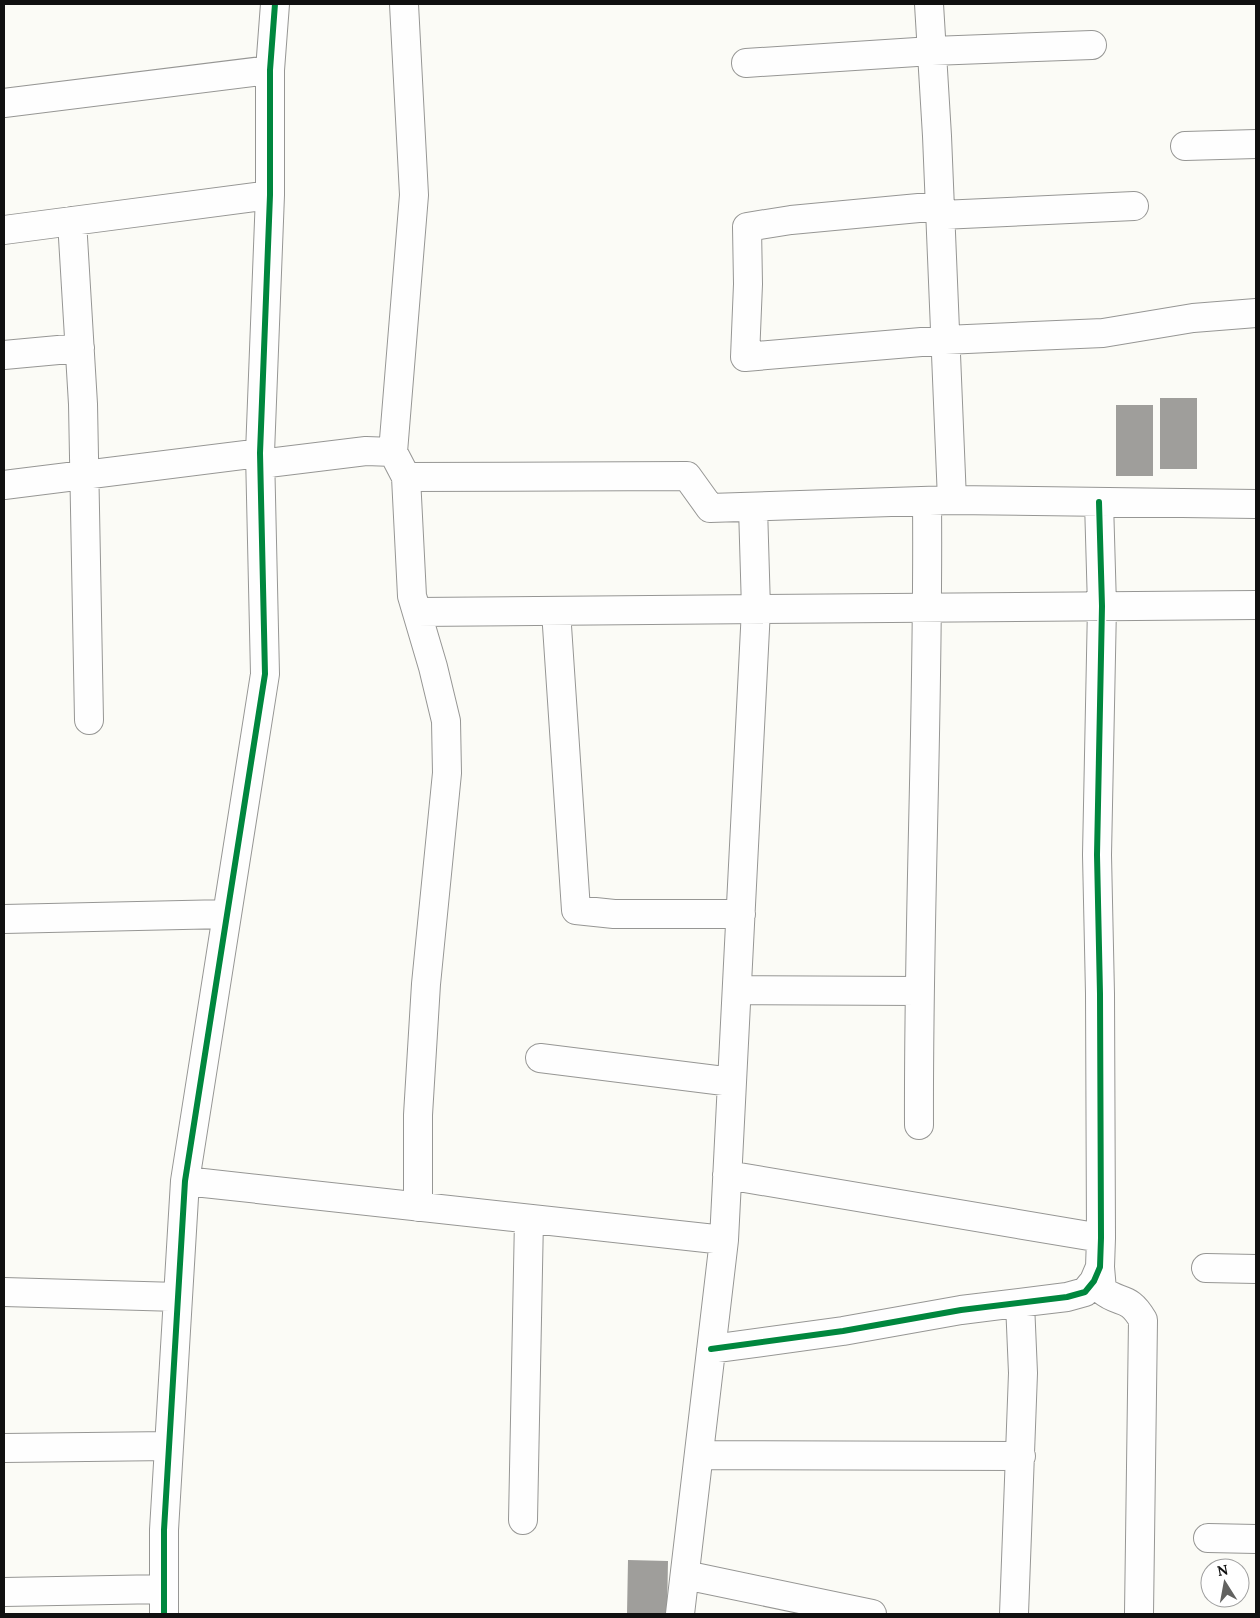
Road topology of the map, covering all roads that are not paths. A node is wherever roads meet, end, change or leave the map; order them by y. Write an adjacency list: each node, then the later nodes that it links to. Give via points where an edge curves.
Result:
1 (276, 4): 7 (street)
2 (404, 4): 20 (street, via 414,196)
3 (929, 4): 5 (street)
4 (1092, 45): 5 (street)
5 (932, 52): 6 (street); 13 (street)
6 (746, 63)
7 (270, 70): 8 (street); 11 (street)
8 (4, 103)
9 (1256, 144): 10 (street)
10 (1185, 146)
11 (270, 195): 14 (street); 21 (street)
12 (1134, 206): 13 (street)
13 (940, 210): 17 (street); 17 (street, via 791,220 747,227 745,358)
14 (72, 221): 15 (street); 18 (street)
15 (4, 226)
16 (1256, 312): 17 (street, via 1193,318 1103,333)
17 (946, 340): 25 (street)
18 (80, 348): 19 (street); 22 (street)
19 (4, 355)
20 (393, 452): 21 (street); 23 (street)
21 (260, 458): 22 (street); 36 (street, via 265,674)
22 (83, 475): 24 (street); 35 (street)
23 (406, 477): 28 (street, via 687,476 710,508); 34 (street, via 412,596)
24 (4, 484)
25 (940, 500): 26 (street); 28 (street); 31 (street)
26 (1099, 502): 27 (street); 30 (street)
27 (1256, 504)
28 (753, 507): 32 (street)
29 (1256, 605): 30 (street)
30 (1102, 606): 31 (street); 48 (street, via 1097,855)
31 (928, 607): 32 (street); 40 (street)
32 (756, 609): 33 (street); 37 (street)
33 (556, 611): 34 (street); 37 (street, via 576,910 614,914)
34 (417, 612): 46 (street, via 446,721 447,773 426,984 418,1115)
35 (89, 720)
36 (226, 914): 38 (street); 45 (street)
37 (740, 914): 39 (street)
38 (4, 919)
39 (737, 990): 40 (street); 42 (street)
40 (918, 991): 43 (street)
41 (540, 1058): 42 (street)
42 (732, 1082): 44 (street)
43 (919, 1124)
44 (727, 1175): 48 (street); 49 (street)
45 (185, 1181): 46 (street); 54 (street)
46 (418, 1207): 47 (street)
47 (529, 1219): 49 (street); 61 (street)
48 (1101, 1238): 50 (street)
49 (724, 1240): 56 (street)
50 (1100, 1267): 55 (street, via 1085,1292); 70 (street, via 1102,1290 1110,1297 1122,1298 1136,1307 1143,1320)
51 (1206, 1268): 52 (street)
52 (1256, 1270)
53 (4, 1292): 54 (street)
54 (178, 1297): 57 (street)
55 (1020, 1303): 56 (street); 60 (street, via 1023,1373)
56 (711, 1349): 59 (street)
57 (169, 1446): 58 (street); 66 (street)
58 (4, 1448)
59 (699, 1455): 60 (street); 64 (street)
60 (1021, 1456): 69 (street)
61 (523, 1520)
62 (1208, 1538): 63 (street)
63 (1256, 1539)
64 (685, 1575): 67 (street); 68 (street)
65 (4, 1592): 66 (street)
66 (164, 1602)
67 (680, 1614)
68 (872, 1614)
69 (1014, 1614)
70 (1139, 1614)

